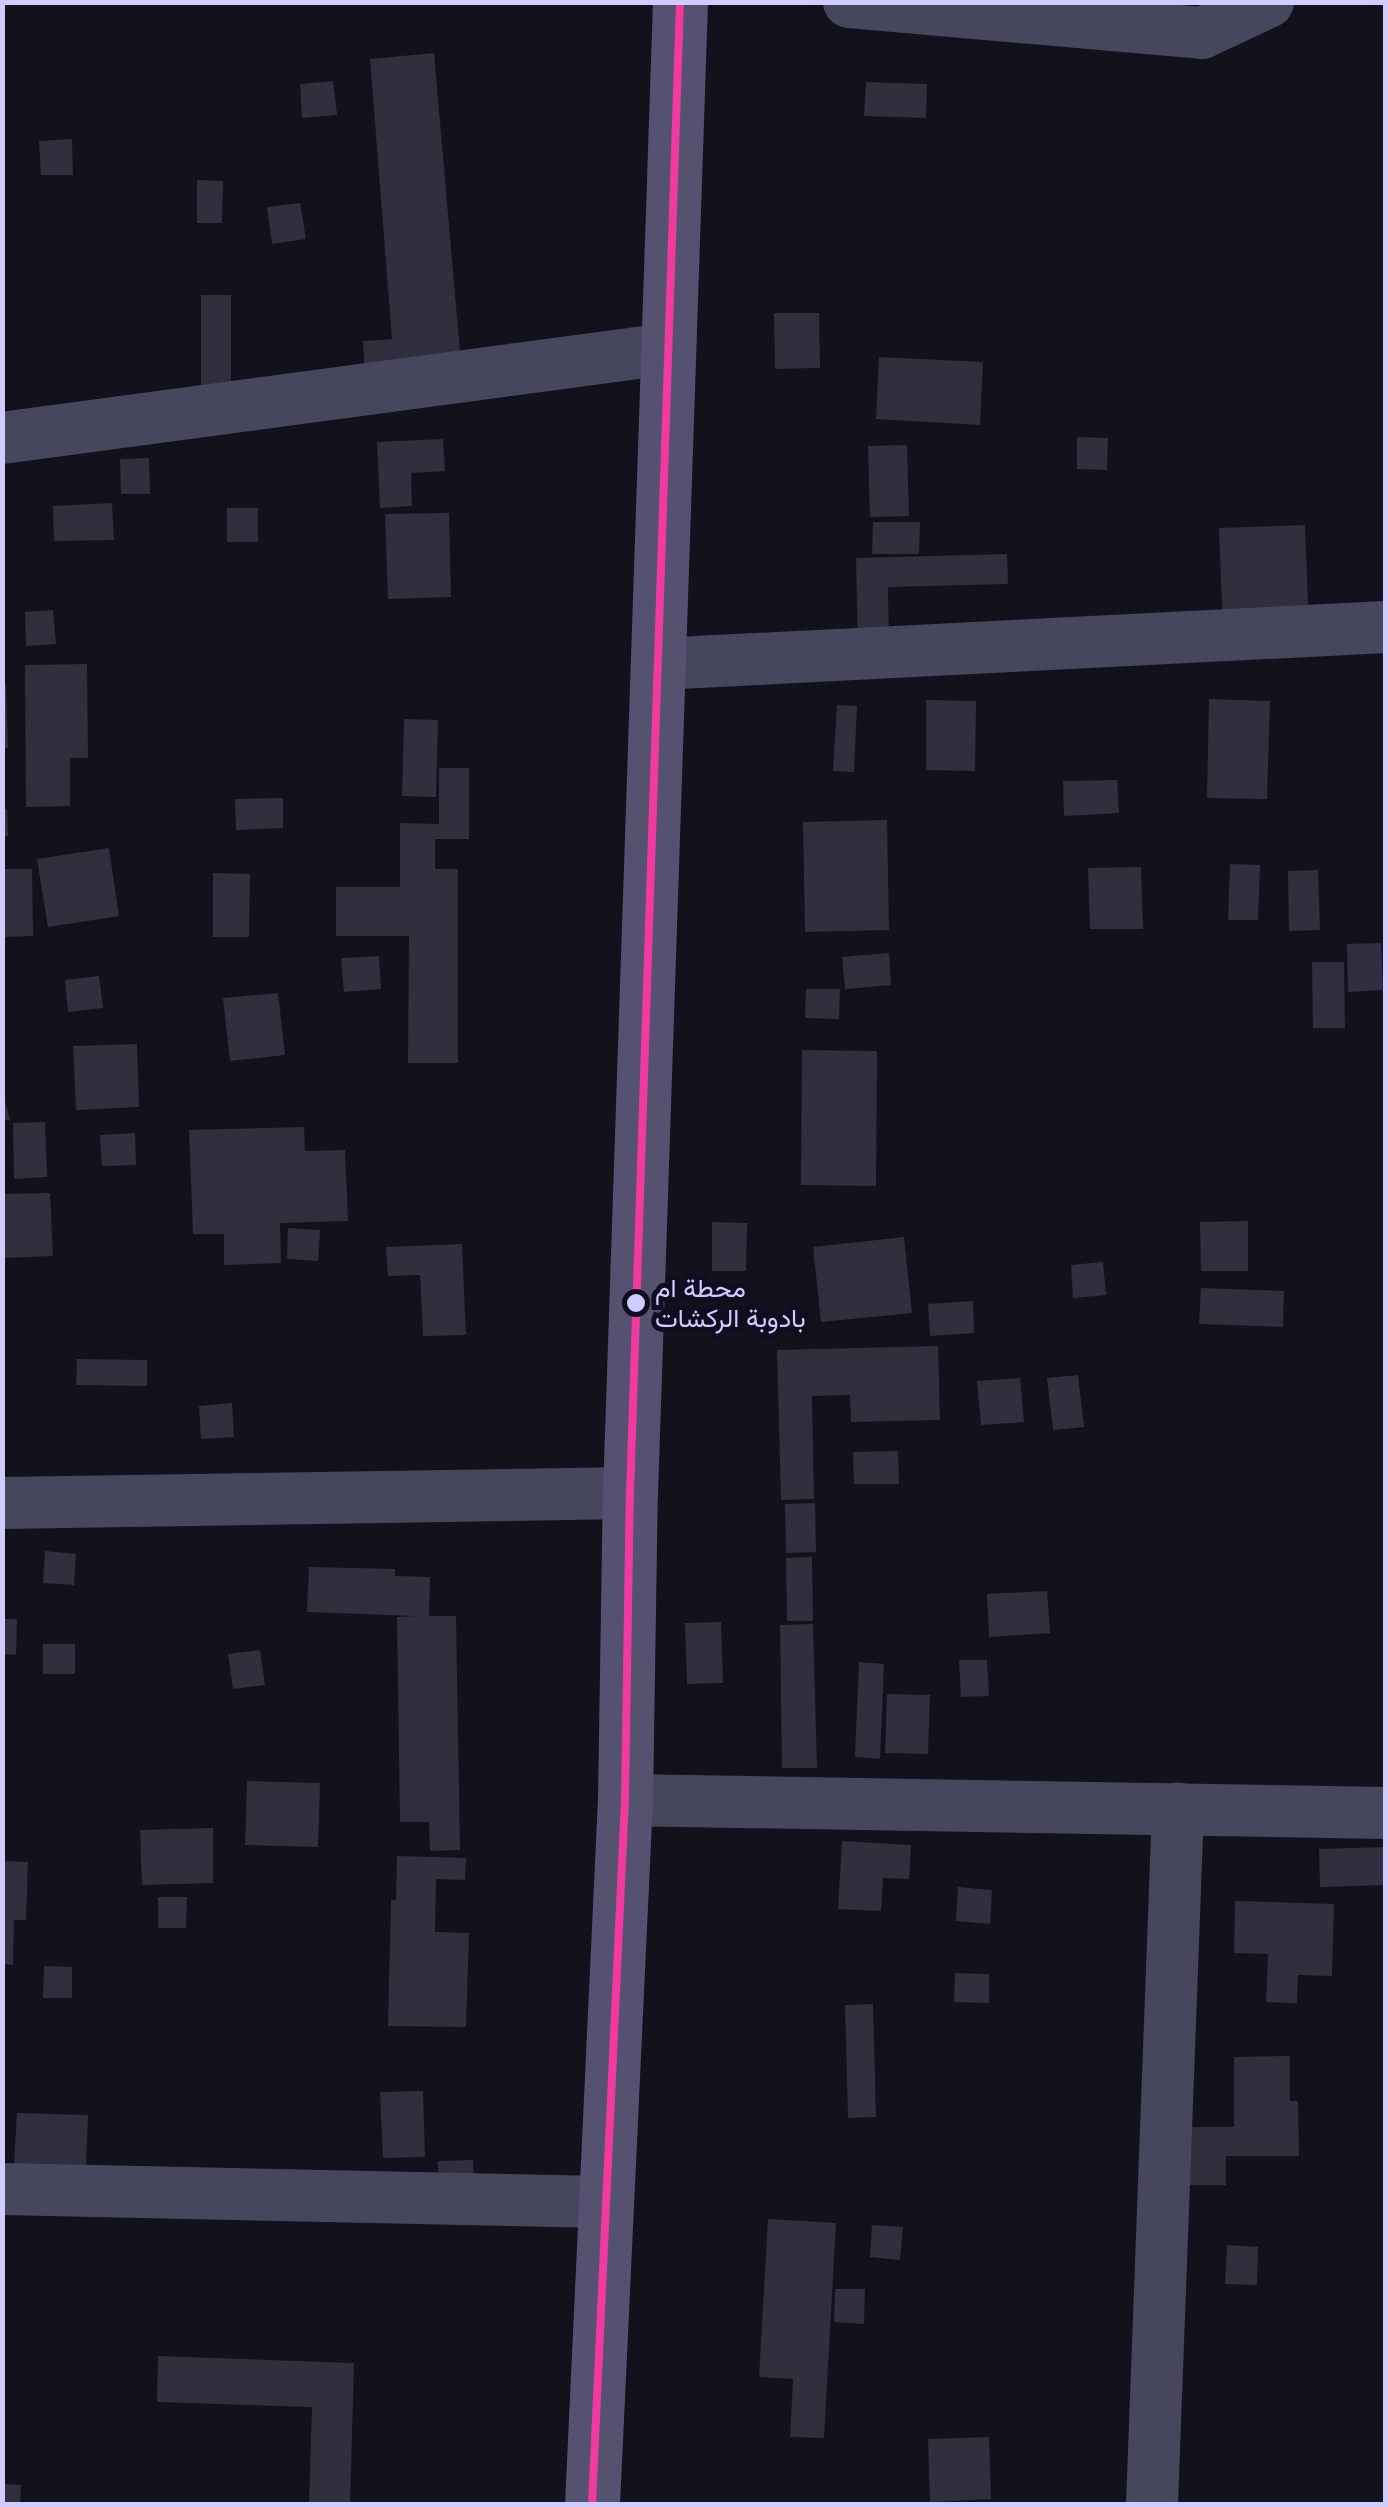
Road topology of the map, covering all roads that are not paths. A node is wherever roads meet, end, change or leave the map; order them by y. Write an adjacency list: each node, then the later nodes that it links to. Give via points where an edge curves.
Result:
1 (680, 2): 4 (main road)
2 (849, 2): 3 (street, via 1202,33)
3 (1268, 2)
4 (667, 349): 5 (street); 7 (main road)
5 (2, 438)
6 (1386, 627): 7 (street)
7 (658, 664): 8 (main road)
8 (630, 1493): 9 (street); 10 (main road)
9 (2, 1503)
10 (625, 1800): 11 (street); 14 (main road)
11 (1178, 1808): 12 (street); 16 (street)
12 (1386, 1813)
13 (2, 2189): 14 (street)
14 (605, 2202): 15 (main road)
15 (592, 2504)
16 (1152, 2504)

